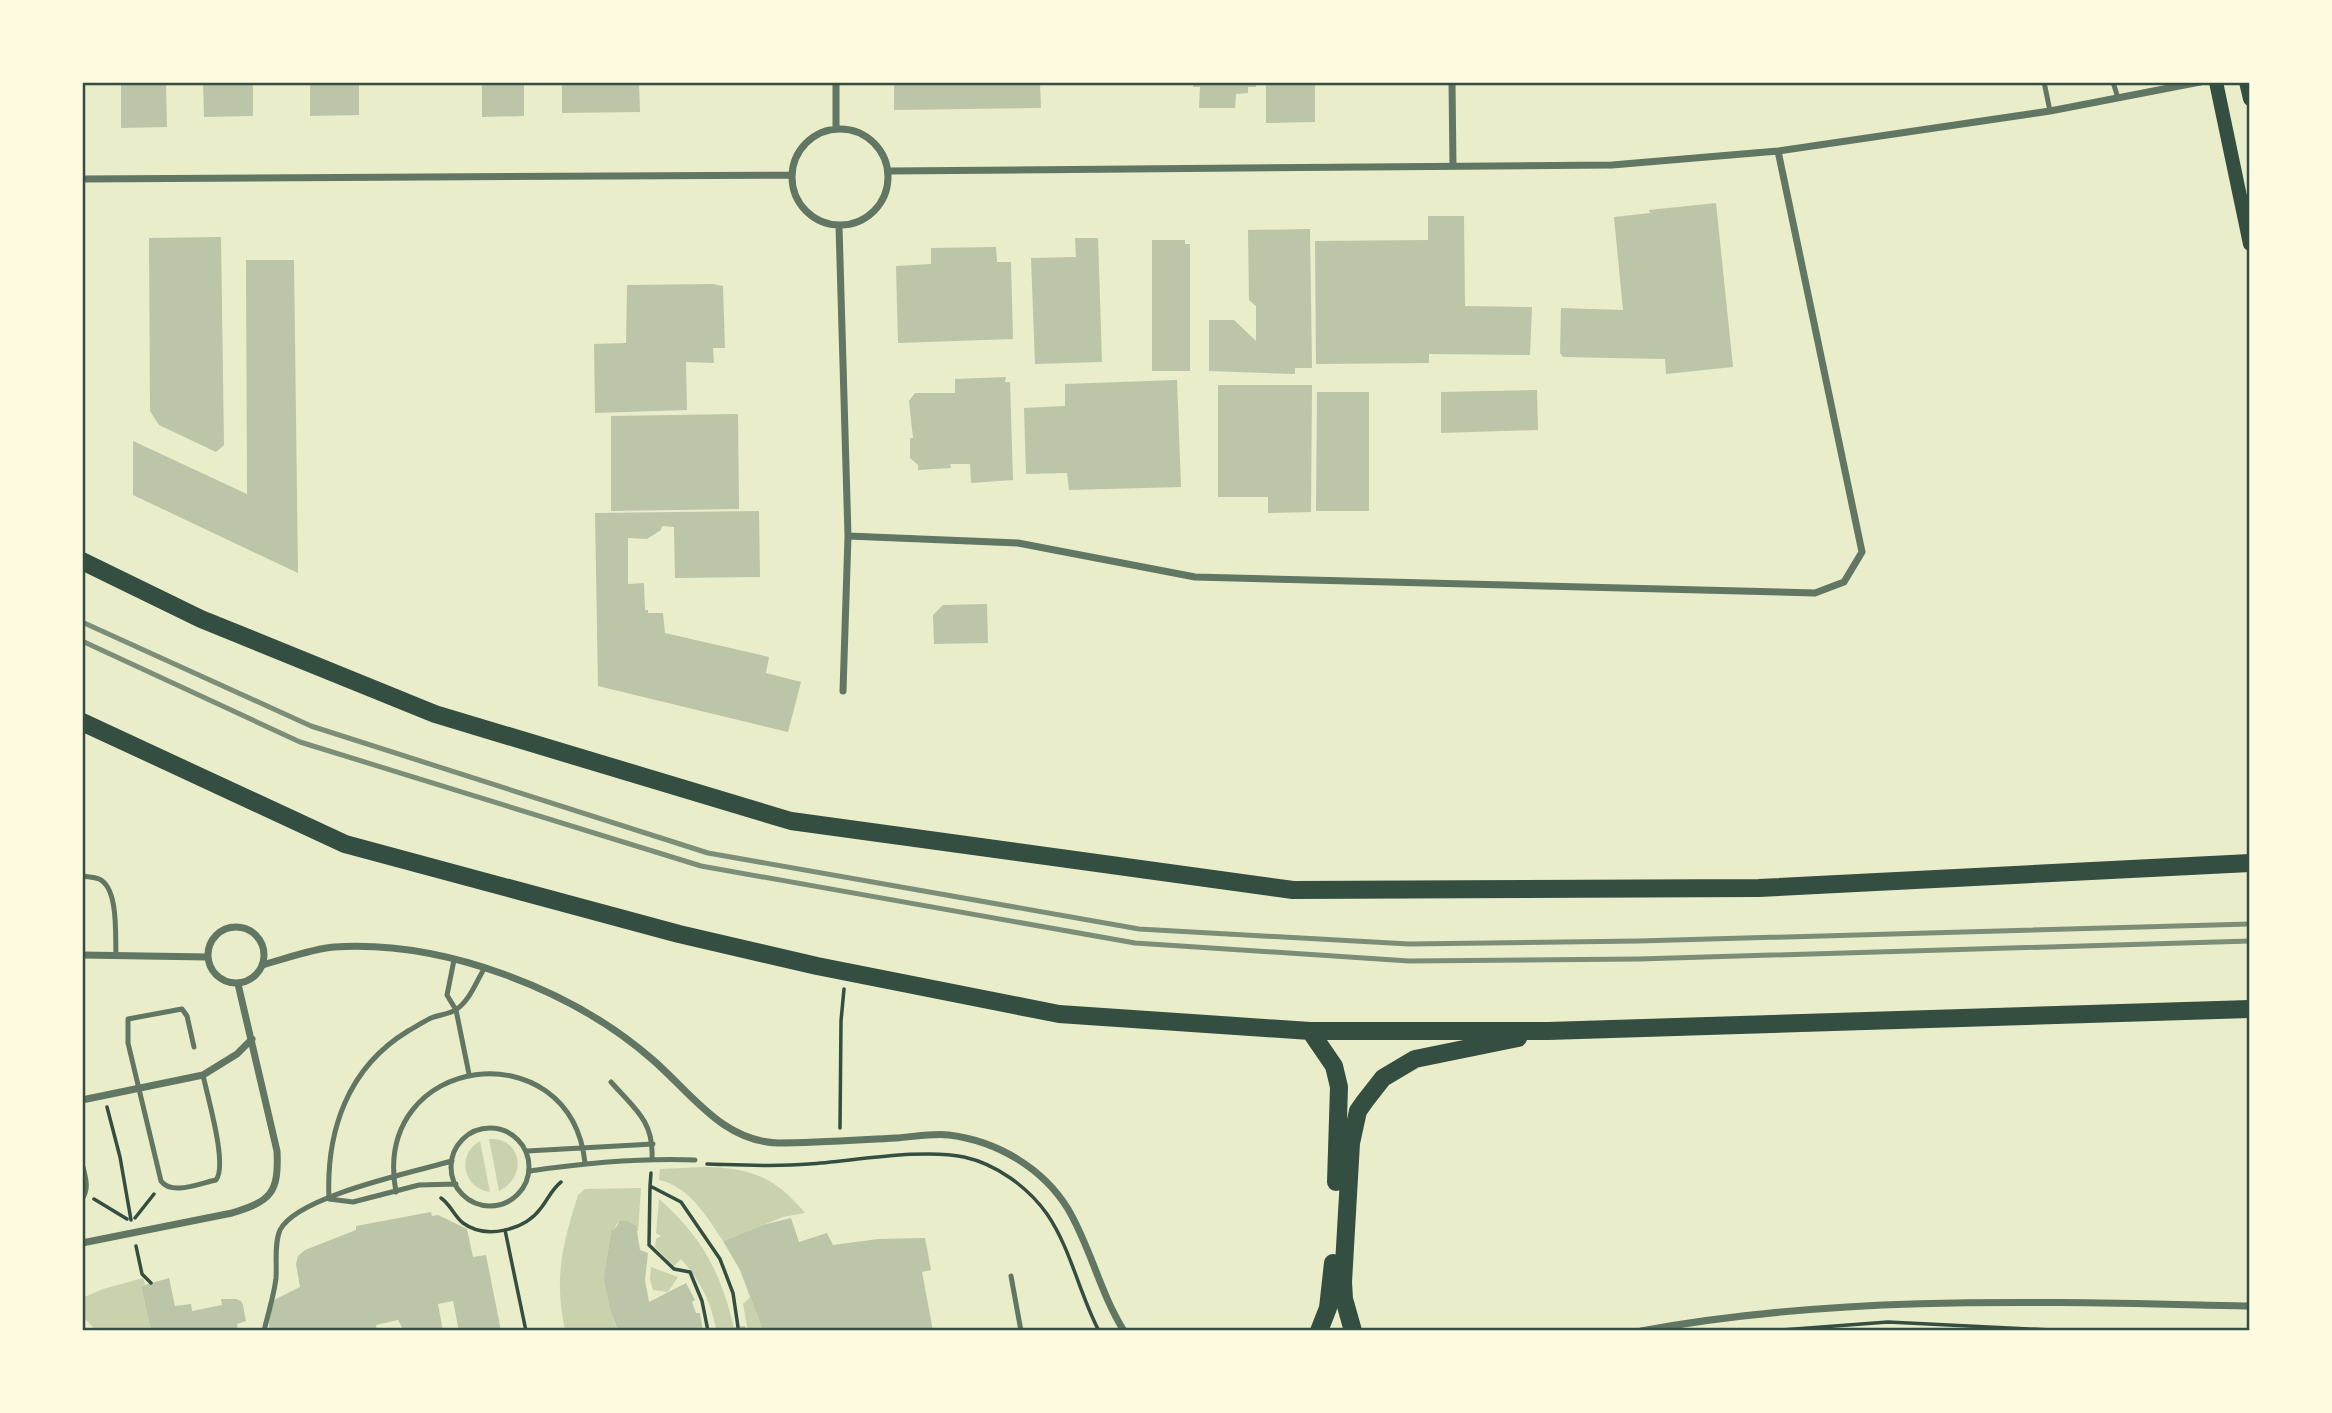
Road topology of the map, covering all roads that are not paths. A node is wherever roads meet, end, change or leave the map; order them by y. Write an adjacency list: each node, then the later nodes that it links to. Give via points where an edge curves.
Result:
1 (836, 82): 11 (street)
2 (1452, 82): 13 (street)
3 (2044, 82): 10 (lane)
4 (2113, 82): 8 (lane)
5 (2200, 82): 8 (street)
6 (2216, 82): 18 (main road)
7 (2246, 82): 9 (main road)
8 (2118, 98): 10 (street)
9 (2250, 99)
10 (2050, 111): 12 (street)
11 (836, 128): 14 (street, via 860,132 879,148); 15 (street, via 804,142 794,157)
12 (1778, 151): 13 (street, via 1612,165); 19 (street, via 1861,552 1844,582 1815,593 1195,577 1018,543)
13 (1453, 166): 14 (street)
14 (888, 171): 17 (street, via 887,191 877,209 860,222)
15 (791, 175): 16 (street); 17 (street, via 794,194 804,211 820,222)
16 (82, 179)
17 (839, 226): 19 (street)
18 (2250, 244)
19 (848, 536): 21 (street)
20 (82, 561): 23 (highway, via 201,619 435,713 805,823 1293,890 1759,888)
21 (843, 691)
22 (82, 722): 34 (highway, via 345,844 679,934 1059,1014)
23 (2250, 863)
24 (82, 876): 26 (lane, via 101,880 110,889)
25 (82, 955): 26 (street)
26 (116, 955): 27 (street)
27 (208, 957): 29 (street, via 218,933 244,929 263,947); 31 (street, via 215,974)
28 (454, 960): 29 (street, via 411,950 354,947 330,948); 30 (street); 33 (lane, via 447,995)
29 (262, 965): 31 (street, via 253,978)
30 (484, 969): 33 (lane); 62 (street, via 588,1013 651,1058 715,1120 741,1135 762,1142 791,1143 947,1135 1015,1157 1044,1179 1068,1208)
31 (238, 984): 36 (street)
32 (2250, 1009): 35 (highway)
33 (456, 1010): 38 (lane); 56 (lane, via 406,1032 365,1069 338,1117 328,1171)
34 (1310, 1031): 35 (highway); 63 (highway, via 1334,1066 1339,1087 1331,1287)
35 (1548, 1031): 64 (highway, via 1415,1059 1383,1078 1364,1101 1354,1123 1348,1171 1343,1282)
36 (252, 1038): 39 (street, via 237,1054); 57 (street, via 277,1151 276,1185 267,1199 232,1213)
37 (194, 1047): 41 (lane, via 182,1009 128,1019)
38 (469, 1074): 44 (lane, via 507,1074 543,1090 569,1118); 52 (lane, via 427,1094 407,1117 395,1146)
39 (202, 1075): 41 (street); 41 (lane, via 218,1148 219,1176 174,1189 161,1181)
40 (611, 1082): 43 (lane, via 648,1124)
41 (138, 1088): 42 (street)
42 (82, 1100)
43 (653, 1144): 44 (lane); 46 (lane)
44 (583, 1149): 45 (lane); 50 (lane)
45 (527, 1152): 48 (lane, via 516,1136 486,1127 467,1133); 51 (lane)
46 (652, 1158): 47 (lane); 50 (lane)
47 (695, 1160)
48 (452, 1161): 52 (lane); 53 (lane)
49 (82, 1163): 55 (lane, via 87,1184)
50 (585, 1163): 51 (lane)
51 (530, 1171): 53 (lane, via 522,1192 509,1202 489,1207 471,1202)
52 (393, 1177): 54 (lane); 56 (lane)
53 (456, 1184): 54 (lane, via 426,1184)
54 (396, 1192): 56 (lane, via 353,1202)
55 (84, 1196)
56 (329, 1199): 60 (lane, via 302,1209 279,1234 276,1279)
57 (82, 1243)
58 (1011, 1276): 61 (lane)
59 (2250, 1306): 65 (street, via 1992,1301 1901,1304 1779,1311)
60 (264, 1331)
61 (1021, 1331)
62 (1124, 1331)
63 (1319, 1331)
64 (1353, 1331)
65 (1641, 1331)

